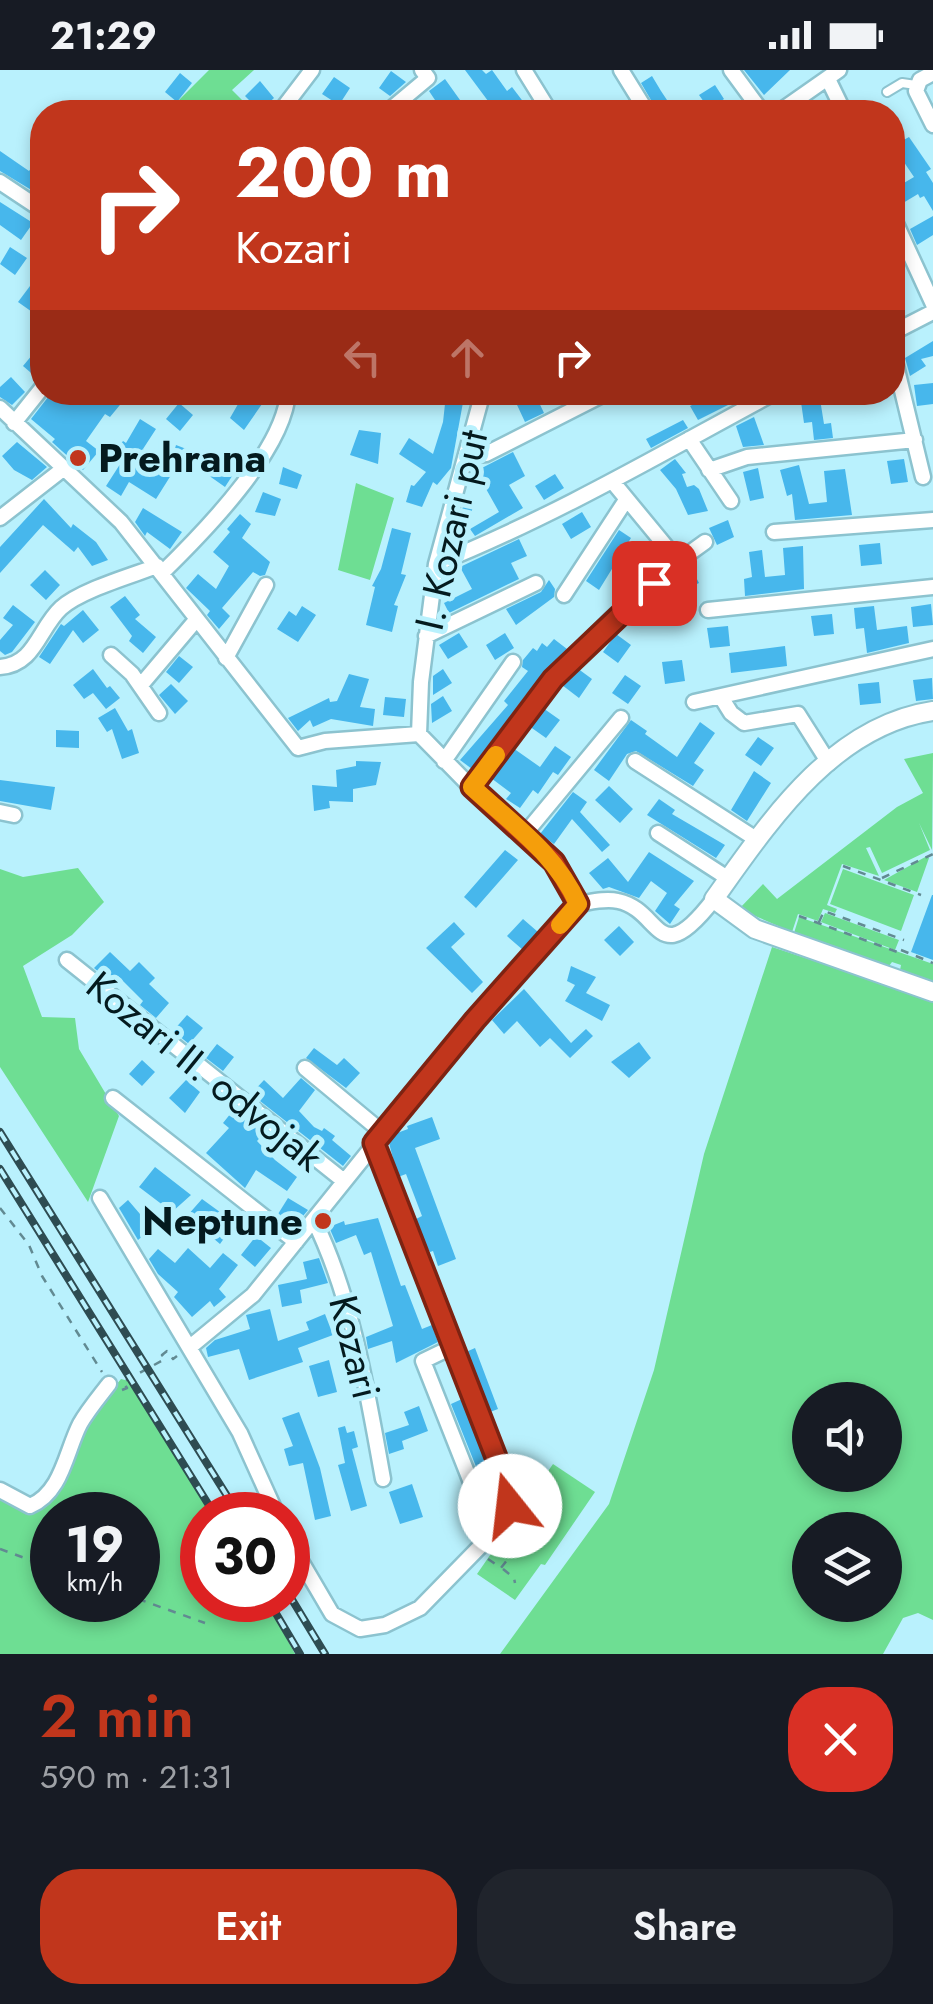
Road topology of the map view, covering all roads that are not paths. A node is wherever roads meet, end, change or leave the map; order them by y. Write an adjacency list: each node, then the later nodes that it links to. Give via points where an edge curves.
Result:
1 (312, 70): 10 (street)
2 (422, 70): 11 (street, via 428,78)
3 (524, 70): 12 (street)
4 (621, 70): 13 (street)
5 (731, 70): 14 (street)
6 (933, 73): 8 (street)
7 (833, 75): 15 (street); 16 (street)
8 (916, 85): 9 (lane, via 902,83); 17 (street)
9 (887, 92)
10 (289, 100)
11 (402, 100)
12 (543, 100)
13 (640, 100)
14 (753, 100)
15 (797, 100)
16 (840, 100)
17 (933, 125)
18 (0, 182): 19 (street)
19 (30, 202)
20 (905, 244): 21 (street)
21 (933, 304)
22 (933, 312): 23 (street)
23 (905, 326)
24 (905, 401): 33 (street)
25 (30, 403): 31 (street)
26 (285, 405): 47 (street, via 282,422 216,520)
27 (480, 405): 34 (street, I. Kozari put)
28 (582, 405): 34 (street, via 486,454)
29 (752, 405): 32 (street)
30 (0, 408): 31 (street)
31 (14, 422): 35 (street)
32 (689, 439): 36 (street); 38 (street)
33 (915, 440): 36 (street, via 747,457); 37 (street)
34 (468, 456): 46 (street, I. Kozari put)
35 (63, 469): 41 (street); 47 (street)
36 (710, 470): 40 (street)
37 (924, 477)
38 (612, 480): 39 (street); 46 (street)
39 (626, 500): 45 (street); 51 (street)
40 (731, 502)
41 (0, 518)
42 (933, 520): 43 (street)
43 (774, 532)
44 (706, 542): 45 (street)
45 (678, 561): 70 (street, via 553,679)
46 (436, 564): 54 (street, I. Kozari put)
47 (160, 569): 53 (street); 59 (street, via 62,606 21,661)
48 (536, 583): 54 (street)
49 (266, 585): 57 (street)
50 (933, 586): 52 (street)
51 (564, 595)
52 (708, 610)
53 (196, 620): 57 (street); 60 (street)
54 (426, 636): 66 (street, I. Kozari put)
55 (933, 649): 61 (street)
56 (112, 655): 60 (street)
57 (226, 658): 66 (street, via 298,748)
58 (514, 662): 67 (street)
59 (0, 667)
60 (141, 685): 64 (street)
61 (721, 697): 62 (street); 69 (street, via 744,724 798,714)
62 (694, 702)
63 (933, 711): 69 (street, via 882,726)
64 (158, 713)
65 (621, 718): 72 (street)
66 (420, 734): 67 (street)
67 (444, 761): 70 (street)
68 (635, 762): 73 (street)
69 (829, 763): 73 (street)
70 (472, 787): 72 (street)
71 (658, 833): 74 (street)
72 (524, 835): 76 (street, via 554,862)
73 (756, 839): 74 (street)
74 (729, 878): 75 (street)
75 (714, 899): 76 (street, via 700,918 672,934 655,930 619,901); 78 (street, via 755,929)
76 (578, 904): 81 (street, Kozari)
77 (67, 960): 82 (street, Kozari II. odvojak)
78 (933, 992)
79 (305, 1068): 81 (street)
80 (113, 1098): 85 (street)
81 (378, 1138): 82 (street, Kozari); 87 (street)
82 (344, 1181): 84 (street, Kozari)
83 (100, 1198): 86 (street)
84 (314, 1220): 85 (street, Kozari); 90 (street, Kozari, via 359,1354)
85 (296, 1242): 86 (street, Kozari, via 253,1295)
86 (190, 1346): 92 (street)
87 (454, 1346): 89 (street); 89 (street, via 422,1361 474,1490)
88 (109, 1384): 91 (street, via 79,1426 45,1497 30,1506)
89 (503, 1475): 93 (street, via 508,1514 420,1608 360,1629 332,1614)
90 (384, 1479)
91 (0, 1490)
92 (266, 1492)
93 (310, 1579)

